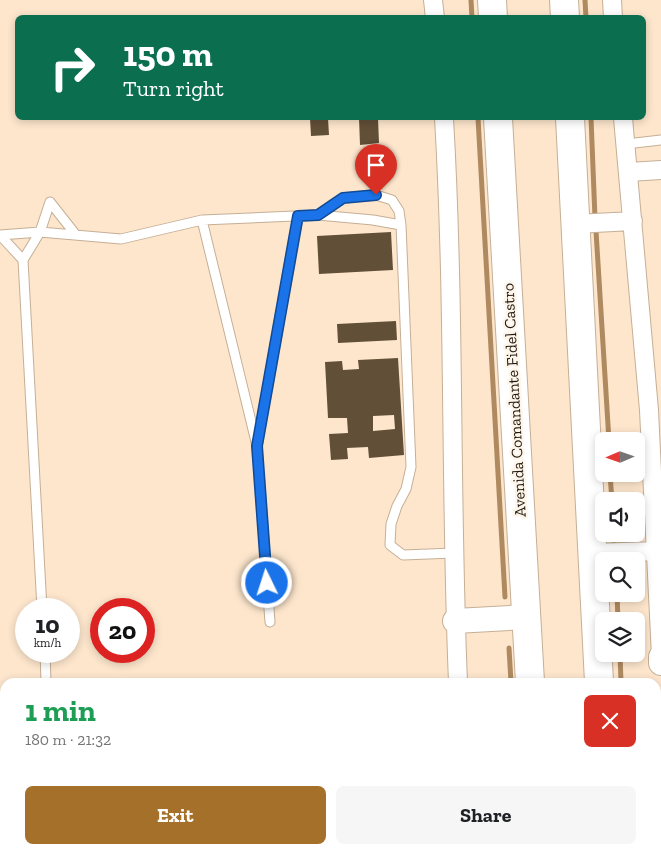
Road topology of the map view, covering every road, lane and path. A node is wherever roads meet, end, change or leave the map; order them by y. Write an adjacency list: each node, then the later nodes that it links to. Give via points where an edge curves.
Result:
1 (433, 0): 5 (street)
2 (492, 0): 6 (highway)
3 (564, 0): 7 (highway)
4 (612, 0): 8 (street)
5 (435, 15)
6 (493, 15)
7 (565, 15)
8 (613, 15)
9 (444, 120): 32 (street, via 450,265)
10 (498, 120): 35 (highway, Avenida Comandante Fidel Castro)
11 (570, 120): 21 (highway)
12 (624, 120): 14 (street)
13 (661, 140): 14 (lane)
14 (626, 144): 16 (street)
15 (661, 170): 16 (street)
16 (629, 172): 20 (street)
17 (318, 215): 18 (lane); 22 (lane); 22 (lane, via 343,198 376,195 392,200 399,211)
18 (298, 216): 19 (lane); 28 (lane)
19 (202, 220): 25 (lane, via 121,239); 28 (lane)
20 (633, 221): 21 (street); 27 (street)
21 (575, 224): 29 (highway)
22 (401, 225): 32 (lane, via 410,467 406,489 391,524 390,545 403,555)
23 (40, 232): 24 (lane); 25 (lane); 25 (lane, via 50,202); 26 (lane)
24 (0, 235): 26 (lane)
25 (76, 235)
26 (23, 260): 34 (lane)
27 (643, 432)
28 (257, 446): 37 (lane)
29 (595, 450): 33 (highway)
30 (645, 457): 31 (street)
31 (656, 551): 33 (street); 38 (street)
32 (454, 553): 36 (street)
33 (592, 554): 44 (highway)
34 (41, 598)
35 (526, 617): 36 (street); 43 (highway, Avenida Comandante Fidel Castro)
36 (455, 621): 42 (street)
37 (270, 622)
38 (661, 657): 40 (street)
39 (45, 663): 41 (lane)
40 (661, 663)
41 (46, 678)
42 (458, 678)
43 (530, 678)
44 (599, 678)

